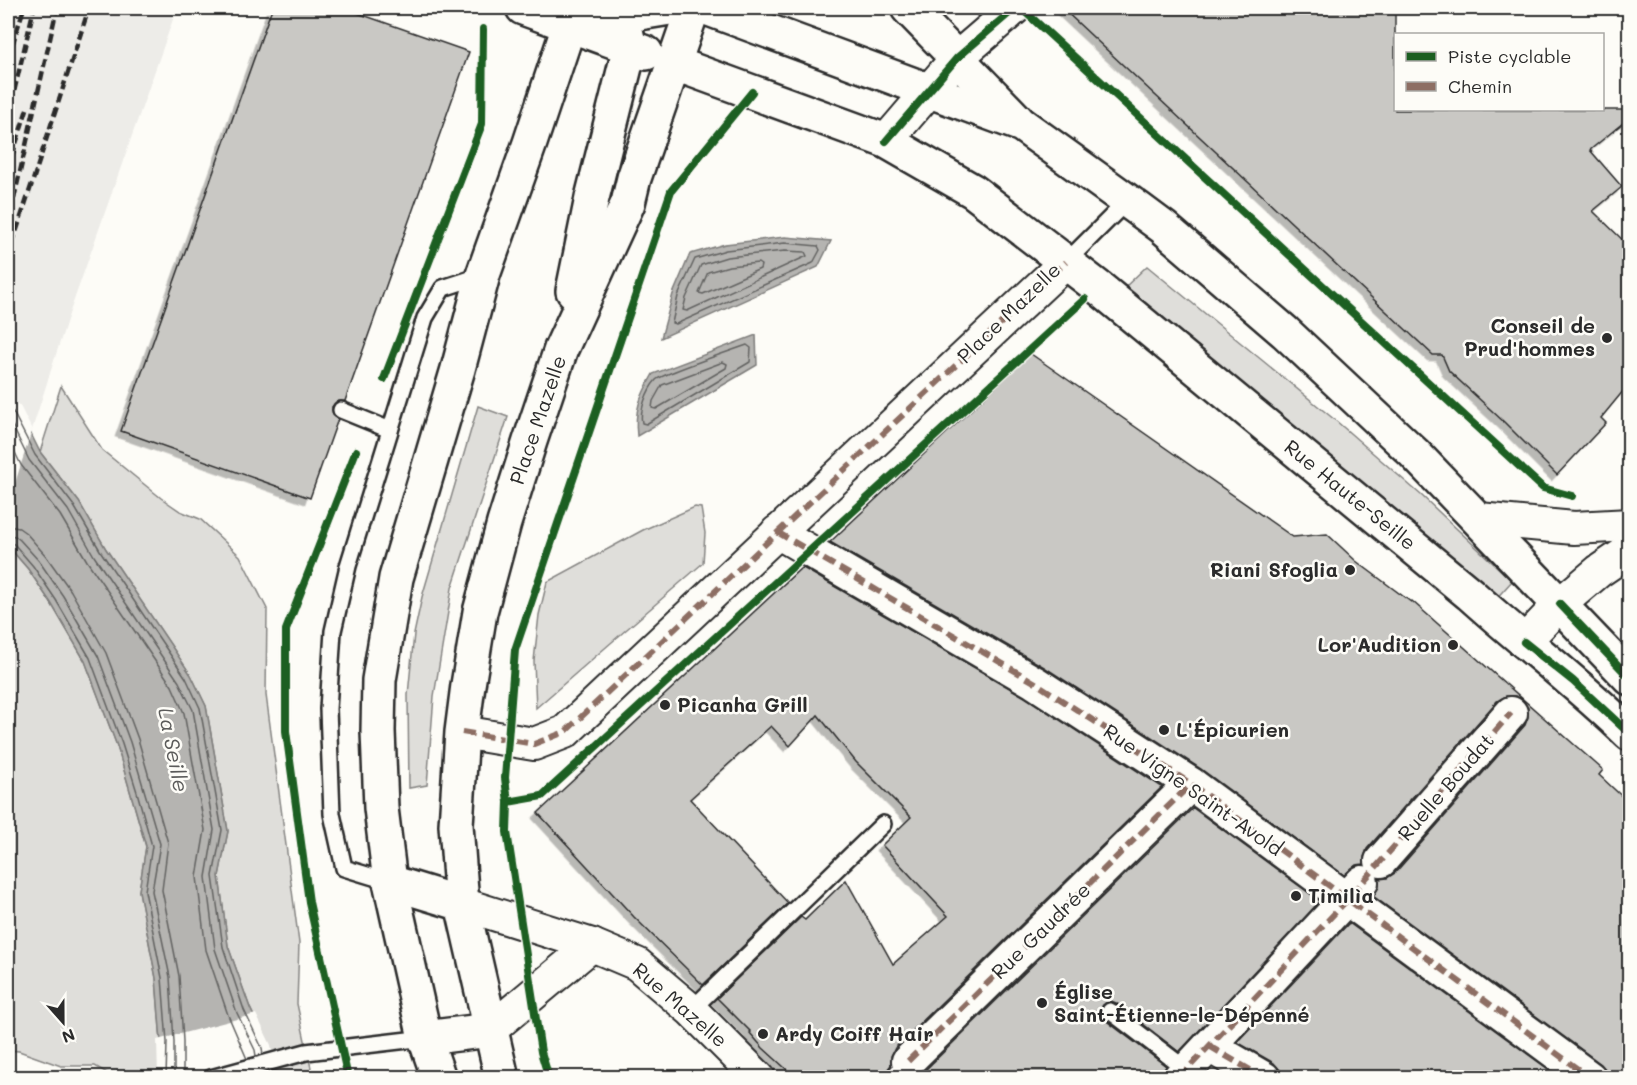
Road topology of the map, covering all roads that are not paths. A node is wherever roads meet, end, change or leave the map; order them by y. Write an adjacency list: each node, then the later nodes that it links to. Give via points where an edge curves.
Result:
1 (523, 8): 7 (main road)
2 (693, 8): 10 (main road)
3 (706, 8): 11 (main road)
4 (908, 8): 9 (main road)
5 (1016, 8): 9 (street)
6 (643, 10): 7 (main road); 8 (main road); 10 (main road)
7 (572, 16): 8 (main road); 16 (main road)
8 (630, 48): 10 (main road); 17 (main road, via 592,198)
9 (957, 58): 11 (street); 12 (main road)
10 (673, 63): 13 (main road, Place Mazelle); 17 (main road, Place Mazelle, via 628,203)
11 (929, 91): 12 (main road); 13 (street)
12 (1022, 125): 14 (main road)
13 (886, 141): 15 (main road, Place Mazelle, via 973,191)
14 (1127, 201): 15 (lane); 20 (main road, via 1285,332)
15 (1065, 262): 22 (street, Place Mazelle); 25 (main road, Rue Haute-Seille)
16 (483, 275): 19 (lane, via 443,288 425,318); 33 (main road, via 396,578 386,628 378,731 381,808)
17 (561, 349): 28 (main road, Place Mazelle, via 480,612)
18 (341, 410): 19 (lane)
19 (390, 430): 33 (lane, via 348,566 333,631 328,709 332,814 344,868)
20 (1479, 519): 21 (street, via 1574,528); 24 (main road)
21 (1629, 525)
22 (777, 532): 28 (street, Place Mazelle, via 565,732 534,744); 30 (street, Rue Vigne Saint-Avold, via 1035,682)
23 (1629, 550): 24 (street)
24 (1560, 604): 25 (street); 26 (main road)
25 (1524, 642): 29 (main road, Rue Haute-Seille)
26 (1629, 678)
27 (1511, 713): 32 (street, Ruelle Boudat)
28 (462, 732): 34 (main road, Place Mazelle, via 456,825)
29 (1629, 734)
30 (1191, 784): 32 (street, Rue Vigne Saint-Avold); 41 (street, Rue Gaudrée)
31 (883, 824): 36 (lane)
32 (1364, 881): 40 (street, Ruelle Boudat); 48 (street, Rue Vigne Saint-Avold)
33 (390, 882): 34 (main road); 39 (main road)
34 (462, 904): 35 (street, Rue Mazelle); 38 (main road, Place Mazelle)
35 (592, 945): 36 (street, Rue Mazelle, via 637,964); 38 (street)
36 (691, 1010): 46 (street, Rue Mazelle)
37 (1110, 1011): 42 (lane)
38 (490, 1030): 39 (main road); 45 (main road, Place Mazelle)
39 (425, 1038): 43 (lane, via 306,1052); 44 (main road)
40 (1209, 1046): 42 (street, Ruelle Boudat); 47 (street)
41 (900, 1069)
42 (1183, 1074)
43 (211, 1077)
44 (439, 1077)
45 (502, 1077)
46 (759, 1077)
47 (1264, 1077)
48 (1590, 1077)

